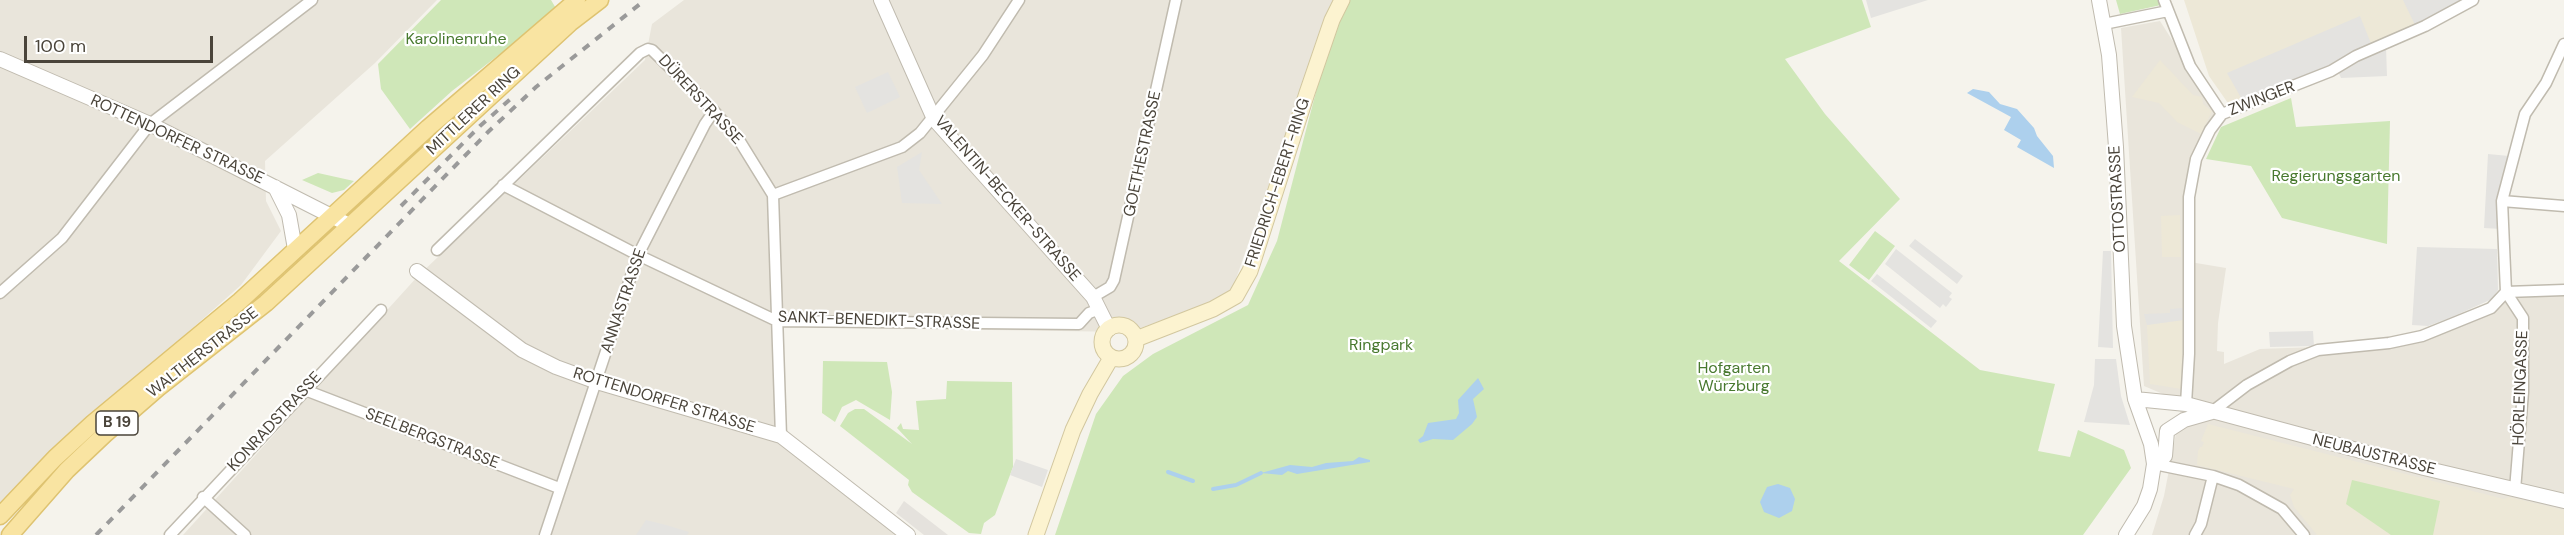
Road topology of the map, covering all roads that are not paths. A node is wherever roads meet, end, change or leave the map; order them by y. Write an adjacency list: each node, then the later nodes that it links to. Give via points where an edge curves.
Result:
1 (311, 0): 18 (street)
2 (577, 0): 24 (main road, MITTLERER RING / B 19)
3 (600, 0): 25 (main road, MITTLERER RING / B 19, via 570,23)
4 (881, 0): 17 (street, VALENTIN-BECKER-STRASSE)
5 (1019, 0): 17 (street)
6 (1176, 0): 33 (street, GOETHESTRASSE, via 1114,280)
7 (2099, 0): 12 (street, OTTOSTRASSE)
8 (2164, 0): 11 (street)
9 (2473, 0): 16 (street, ZWINGER, via 2331,71)
10 (1339, 1): 37 (main road, FRIEDRICH-EBERT-RING, via 1250,271 1236,296)
11 (2168, 11): 12 (street); 16 (street, via 2190,66)
12 (2104, 24): 41 (street, OTTOSTRASSE, via 2116,147 2124,326)
13 (2564, 44): 22 (street, via 2546,83 2525,114)
14 (0, 59): 18 (street, ROTTENDORFER STRASSE)
15 (714, 111): 19 (street, DÜRERSTRASSE, via 648,49); 21 (street, DÜRERSTRASSE, via 739,140); 28 (street, ANNASTRASSE)
16 (2222, 114): 42 (street, ZWINGER, via 2196,159 2189,197)
17 (934, 119): 21 (street, via 902,147); 33 (street, VALENTIN-BECKER-STRASSE)
18 (150, 124): 20 (street, ROTTENDORFER STRASSE); 32 (street, via 62,238)
19 (503, 185): 27 (street); 28 (street, SANKT-BENEDIKT-STRASSE)
20 (276, 187): 24 (street, ROTTENDORFER STRASSE); 26 (street, via 289,215)
21 (773, 195): 35 (street, DÜRERSTRASSE)
22 (2502, 201): 23 (street); 31 (street)
23 (2564, 206)
24 (332, 214): 25 (street, ROTTENDORFER STRASSE); 26 (main road, WALTHERSTRASSE / B 19)
25 (351, 226): 54 (main road, WALTHERSTRASSE / B 19, via 257,310 105,434 66,470)
26 (296, 249): 53 (main road, WALTHERSTRASSE / B 19, via 78,437)
27 (437, 250)
28 (638, 255): 35 (street, SANKT-BENEDIKT-STRASSE); 39 (street, ANNASTRASSE)
29 (417, 271): 39 (street, ROTTENDORFER STRASSE, via 522,350)
30 (2564, 290): 31 (street)
31 (2506, 292): 43 (street, via 2491,308 2422,336 2318,351 2290,361 2247,385); 50 (street, HÖRLEINGASSE, via 2523,318)
32 (0, 293)
33 (1097, 303): 35 (street, SANKT-BENEDIKT-STRASSE, via 1079,324); 36 (street, VALENTIN-BECKER-STRASSE)
34 (381, 310): 40 (street, KONRADSTRASSE)
35 (777, 321): 46 (street, DÜRERSTRASSE)
36 (1109, 328): 37 (main road, via 1126,327); 38 (main road, via 1102,343)
37 (1136, 339): 38 (main road, FRIEDRICH-EBERT-RING, via 1136,347 1128,357)
38 (1111, 358): 59 (main road, via 1073,430)
39 (597, 382): 46 (street, ROTTENDORFER STRASSE); 49 (street, ANNASTRASSE)
40 (305, 390): 49 (street, SEELBERGSTRASSE); 51 (street, KONRADSTRASSE)
41 (2135, 399): 42 (street, NEUBAUSTRASSE); 44 (street, OTTOSTRASSE)
42 (2186, 404): 43 (street, NEUBAUSTRASSE)
43 (2213, 411): 45 (street, via 2184,420); 50 (street, NEUBAUSTRASSE)
44 (2144, 424): 45 (street, via 2152,432); 47 (street, OTTOSTRASSE)
45 (2166, 434): 47 (street, via 2165,456)
46 (781, 436): 58 (street, ROTTENDORFER STRASSE)
47 (2154, 464): 48 (street); 60 (street, via 2144,506)
48 (2213, 476): 61 (street); 62 (street, via 2262,496 2282,509)
49 (559, 488): 57 (street, ANNASTRASSE)
50 (2515, 490): 52 (street, NEUBAUSTRASSE)
51 (203, 497): 55 (street, KONRADSTRASSE); 56 (street)
52 (2564, 501)
53 (0, 516)
54 (10, 535)
55 (170, 535)
56 (245, 535)
57 (545, 535)
58 (908, 535)
59 (1036, 535)
60 (2126, 535)
61 (2195, 535)
62 (2304, 535)

